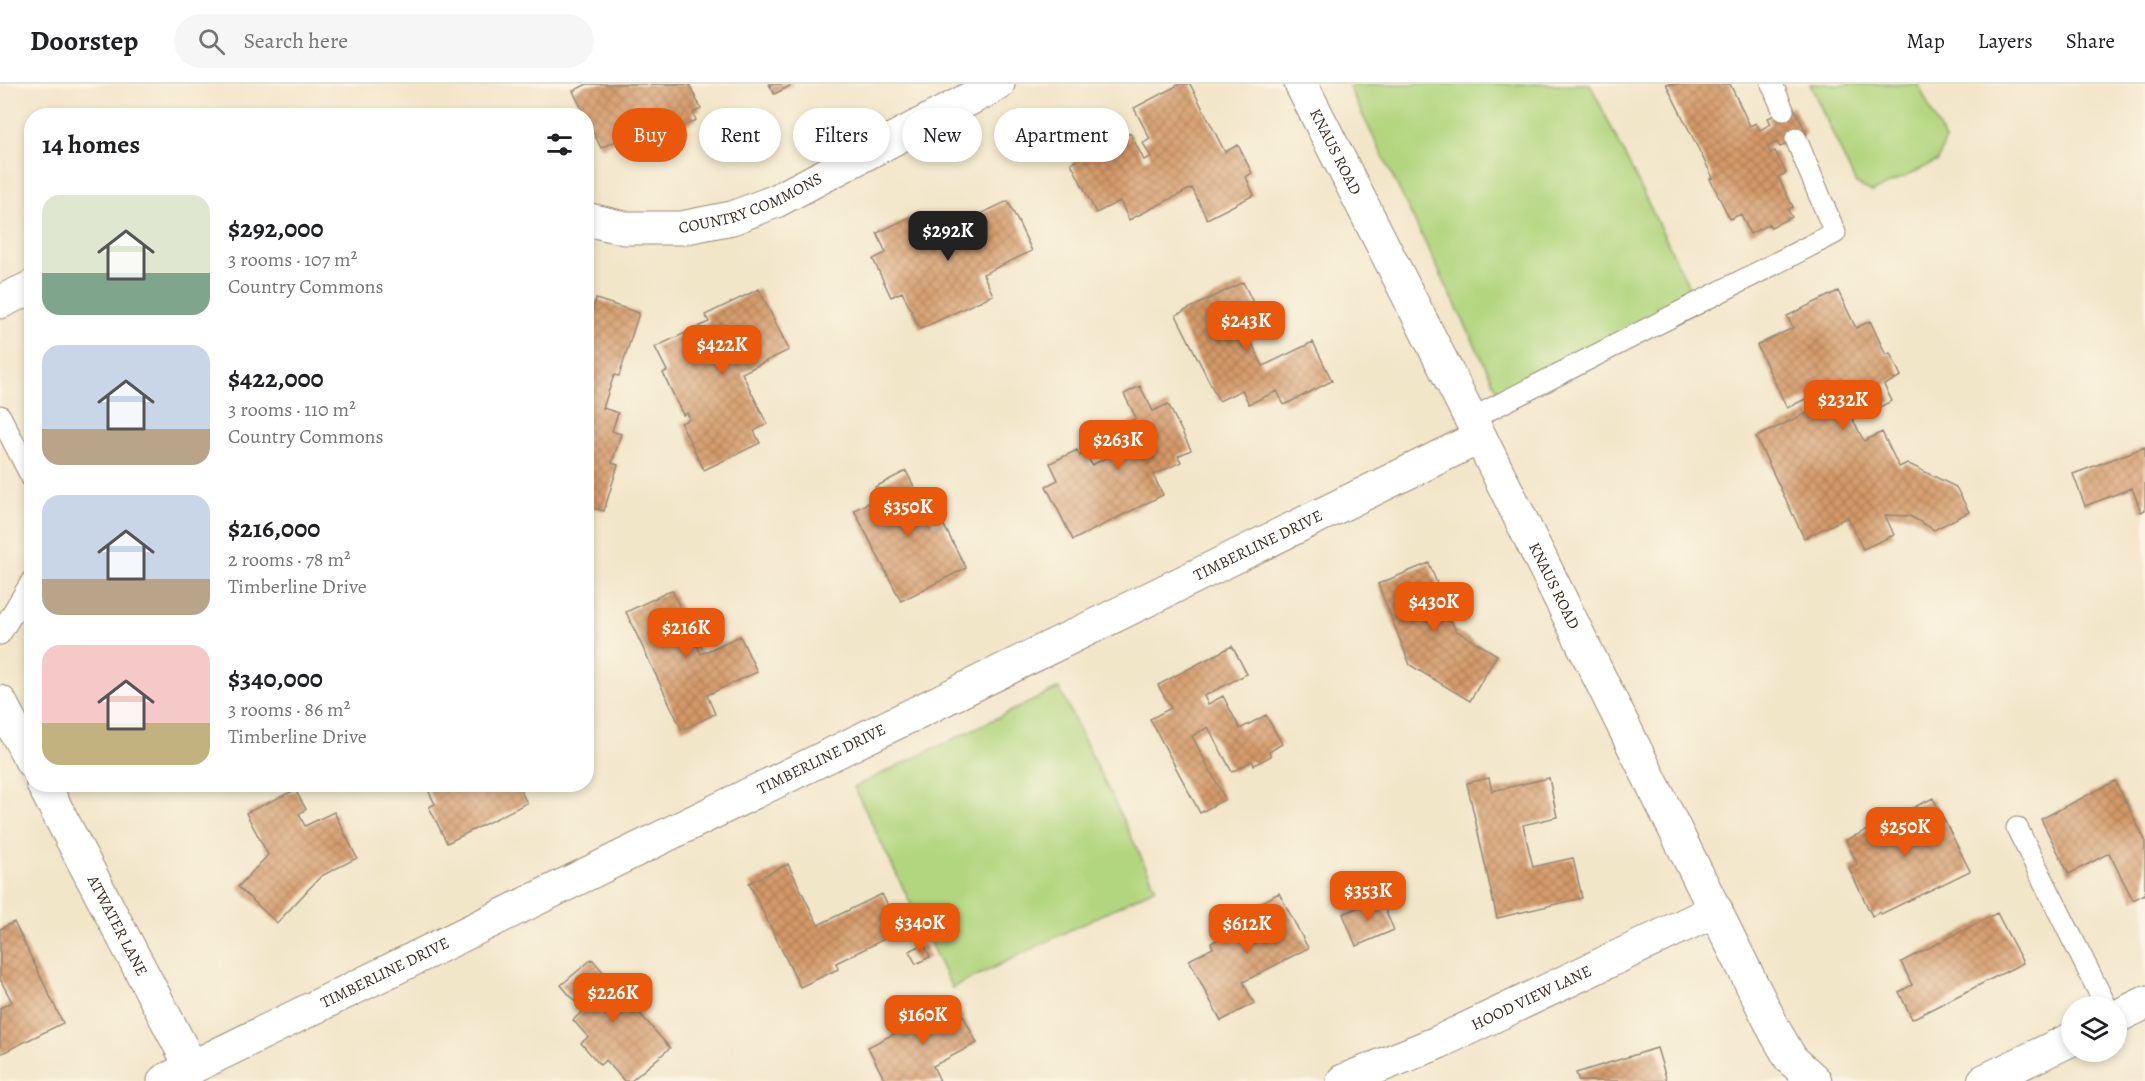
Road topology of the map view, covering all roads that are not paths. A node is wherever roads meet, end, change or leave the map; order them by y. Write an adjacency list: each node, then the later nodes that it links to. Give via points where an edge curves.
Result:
1 (998, 84): 6 (street, COUNTRY COMMONS, via 776,201 732,218 681,228 624,228)
2 (1301, 84): 10 (street, KNAUS ROAD)
3 (1772, 84): 4 (lane)
4 (1783, 110)
5 (1796, 140): 10 (lane, via 1835,233)
6 (594, 221)
7 (24, 291): 8 (street)
8 (0, 303)
9 (0, 416): 11 (lane)
10 (1476, 428): 18 (street, KNAUS ROAD); 23 (street, TIMBERLINE DRIVE)
11 (24, 462)
12 (24, 594): 13 (lane)
13 (0, 634)
14 (0, 702): 15 (street)
15 (24, 747)
16 (47, 792): 23 (street, ATWATER LANE)
17 (2017, 828): 19 (lane)
18 (1716, 910): 24 (street, HOOD VIEW LANE, via 1438,1042); 25 (street, KNAUS ROAD, via 1785,1048)
19 (2101, 996)
20 (2145, 1004): 21 (street)
21 (2127, 1012)
22 (2061, 1044): 26 (street)
23 (178, 1074)
24 (1343, 1081)
25 (1815, 1081)
26 (1984, 1081)

